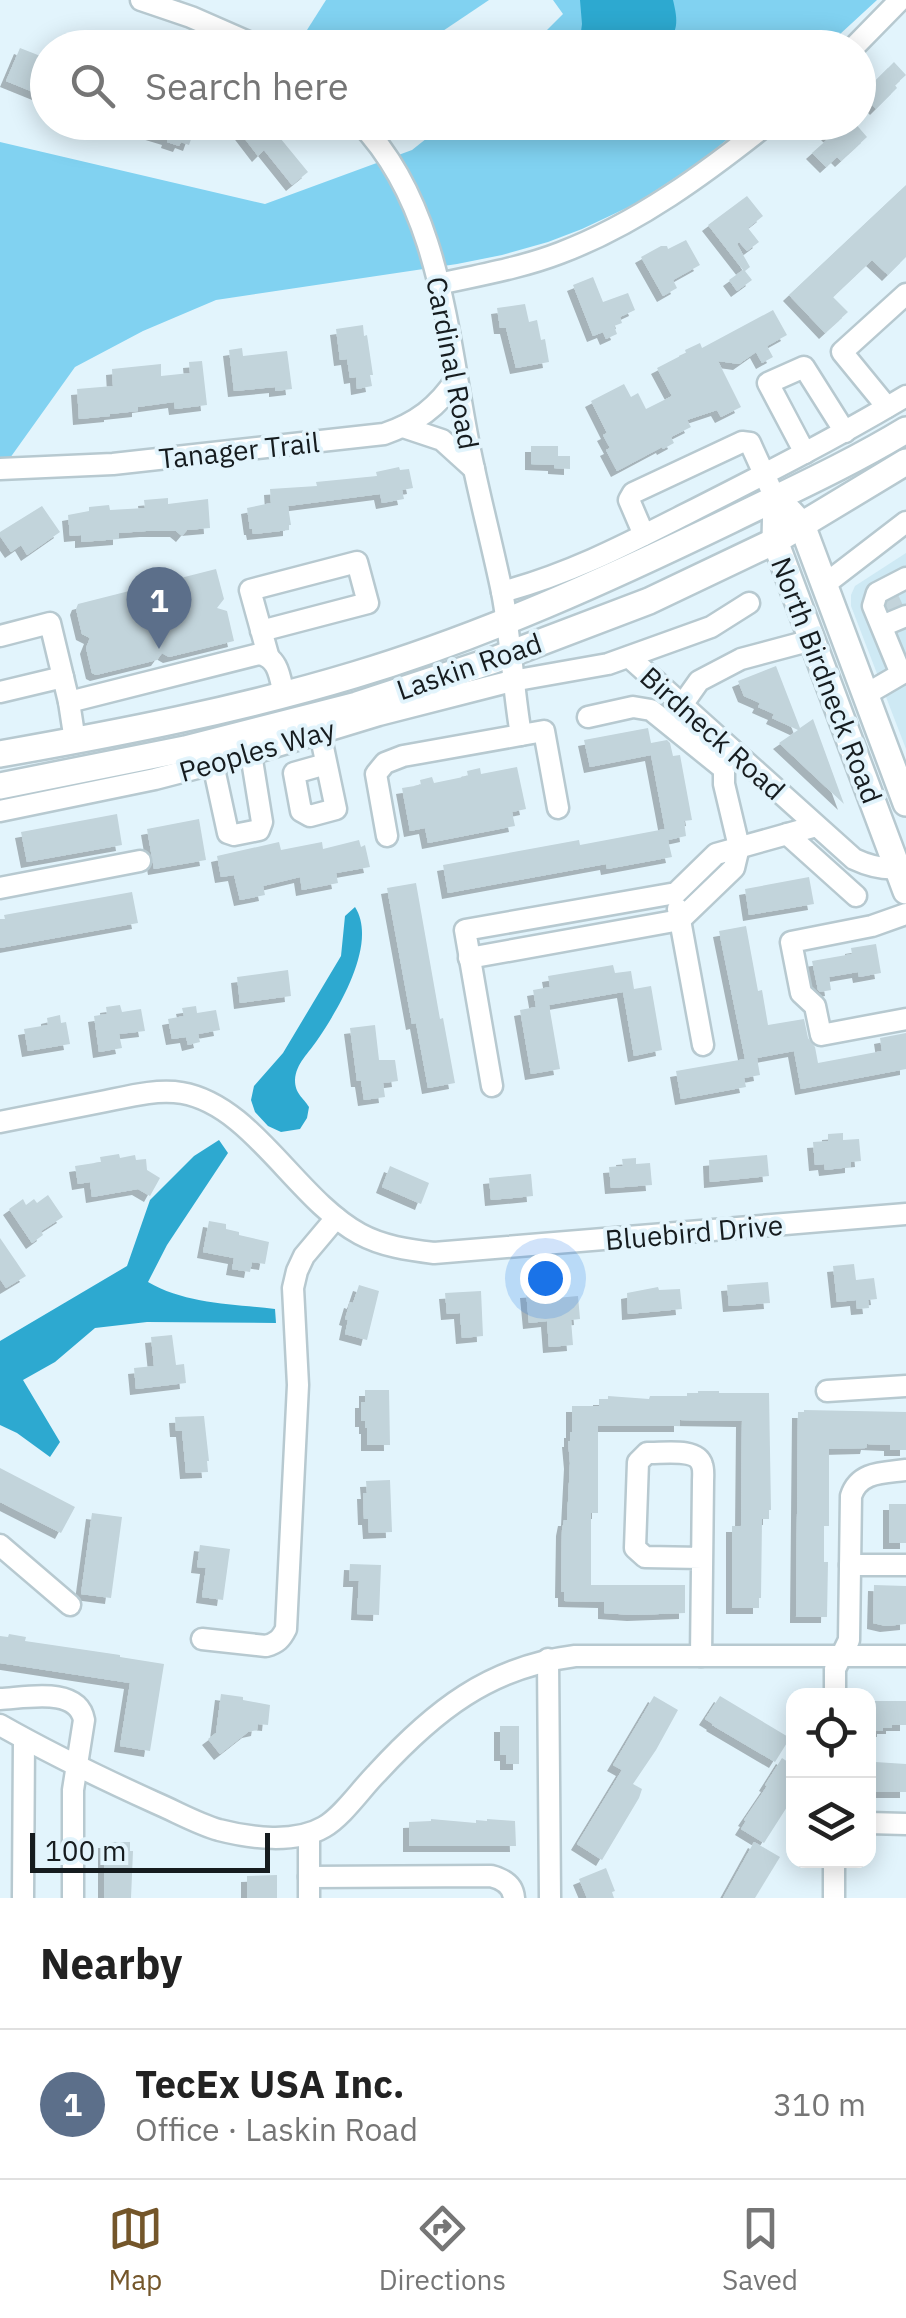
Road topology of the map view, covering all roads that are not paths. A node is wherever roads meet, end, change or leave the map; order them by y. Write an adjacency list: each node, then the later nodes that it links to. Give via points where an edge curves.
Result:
1 (141, 0): 3 (street)
2 (900, 0): 4 (street)
3 (219, 30)
4 (871, 30)
5 (373, 140): 7 (street, Cardinal Road, via 413,204)
6 (746, 140): 7 (street, via 680,189 580,246)
7 (439, 284): 9 (street, Cardinal Road)
8 (906, 294): 11 (street, via 842,352)
9 (456, 379): 12 (street, Tanager Trail, via 434,408); 18 (street, Cardinal Road)
10 (906, 396): 11 (street, Laskin Road)
11 (887, 407): 14 (street, Laskin Road)
12 (403, 427): 17 (street, Tanager Trail, via 132,462); 18 (street, via 442,440)
13 (906, 430): 19 (main road, Laskin Road, via 856,459)
14 (845, 432): 15 (street, Laskin Road); 15 (street, via 804,368 768,384)
15 (805, 454): 19 (street, Laskin Road)
16 (906, 462): 21 (main road, Laskin Road)
17 (0, 469)
18 (474, 469): 25 (street, Cardinal Road)
19 (770, 486): 21 (main road, North Birdneck Road); 22 (street, Laskin Road); 22 (street, via 750,443 742,442 632,493); 23 (main road, North Birdneck Road); 28 (main road, Laskin Road, via 644,562)
20 (906, 522): 24 (street)
21 (802, 524): 23 (main road, Laskin Road); 24 (main road, North Birdneck Road)
22 (644, 535): 25 (street, Laskin Road, via 578,568)
23 (775, 540): 31 (main road, North Birdneck Road); 32 (main road, Laskin Road, via 649,601)
24 (824, 585): 40 (main road, North Birdneck Road)
25 (502, 592): 28 (street, Cardinal Road)
26 (897, 603): 36 (street)
27 (749, 604): 34 (street, via 710,627)
28 (506, 620): 32 (street); 39 (main road, Laskin Road)
29 (261, 631): 29 (street, via 368,602 357,562 250,590); 33 (street)
30 (0, 636): 35 (street, via 50,623)
31 (812, 640): 42 (street, via 742,659 700,681); 64 (main road, North Birdneck Road)
32 (510, 654): 37 (street); 54 (main road, Laskin Road, via 356,705 185,748)
33 (268, 655): 39 (street); 41 (street)
34 (629, 657): 37 (street, Birdneck Road); 42 (street, Birdneck Road)
35 (64, 677): 38 (street); 41 (street)
36 (904, 680): 40 (street)
37 (512, 682): 44 (street, Peoples Way); 45 (street)
38 (0, 692)
39 (284, 695): 46 (main road, Laskin Road)
40 (865, 695): 50 (main road, North Birdneck Road)
41 (69, 702): 46 (street)
42 (682, 704): 49 (street, Birdneck Road)
43 (588, 717): 49 (street, via 651,710)
44 (320, 734): 48 (street, Peoples Way); 52 (street)
45 (520, 736): 57 (street, via 544,730); 61 (street, via 384,763 376,774)
46 (74, 741): 47 (main road, Laskin Road); 53 (main road)
47 (0, 754)
48 (251, 754): 51 (street, Peoples Way); 51 (street, via 259,830 228,833)
49 (727, 759): 59 (street, Birdneck Road); 62 (street, via 726,797)
50 (899, 760): 56 (main road, North Birdneck Road)
51 (212, 764): 54 (street, Peoples Way)
52 (326, 764)
53 (81, 770): 54 (main road, Laskin Road); 55 (main road, Laskin Road)
54 (115, 775): 58 (street, Peoples Way)
55 (0, 786)
56 (906, 802)
57 (558, 808)
58 (0, 811)
59 (816, 826): 60 (street); 64 (street, Birdneck Road, via 868,866)
60 (787, 834): 62 (street); 67 (street)
61 (387, 836)
62 (739, 846): 66 (street, via 716,854); 69 (street, via 734,868)
63 (140, 862): 65 (street)
64 (903, 875)
65 (0, 888)
66 (676, 894): 69 (street); 70 (street, via 464,930)
67 (856, 896)
68 (906, 914): 71 (street, via 791,942 801,994 815,1006 821,1035)
69 (680, 920): 70 (street); 72 (street)
70 (469, 958): 73 (street)
71 (906, 1019)
72 (702, 1045)
73 (492, 1086)
74 (0, 1122): 76 (street, Bluebird Drive, via 142,1094 200,1096 234,1116)
75 (906, 1214): 76 (street, Bluebird Drive, via 434,1254 373,1240)
76 (336, 1218): 85 (street, via 304,1256 293,1288 298,1385 286,1629 266,1646)
77 (906, 1386): 78 (street)
78 (827, 1391)
79 (906, 1470): 82 (street, via 869,1476 854,1487)
80 (0, 1545): 84 (street)
81 (702, 1558): 81 (street, via 702,1464 691,1454 647,1453 638,1462 636,1548 644,1556); 86 (street)
82 (850, 1565): 83 (street); 87 (street, via 849,1640)
83 (906, 1565)
84 (70, 1605)
85 (202, 1638)
86 (701, 1656): 87 (street); 89 (street)
87 (840, 1656): 88 (street); 90 (street)
88 (906, 1656)
89 (548, 1659): 97 (street, via 470,1690 390,1759 336,1818); 103 (street)
90 (834, 1688)
91 (0, 1699): 94 (street, via 48,1696 79,1706 84,1720)
92 (0, 1725): 93 (street)
93 (24, 1738): 94 (street); 100 (street)
94 (76, 1767): 97 (street, via 222,1831); 101 (street)
95 (876, 1823): 96 (street)
96 (906, 1824)
97 (308, 1834): 99 (street)
98 (834, 1868): 104 (street)
99 (308, 1888): 102 (street, via 492,1876 508,1884)
100 (24, 1898)
101 (72, 1898)
102 (514, 1898)
103 (550, 1898)
104 (834, 1898)

